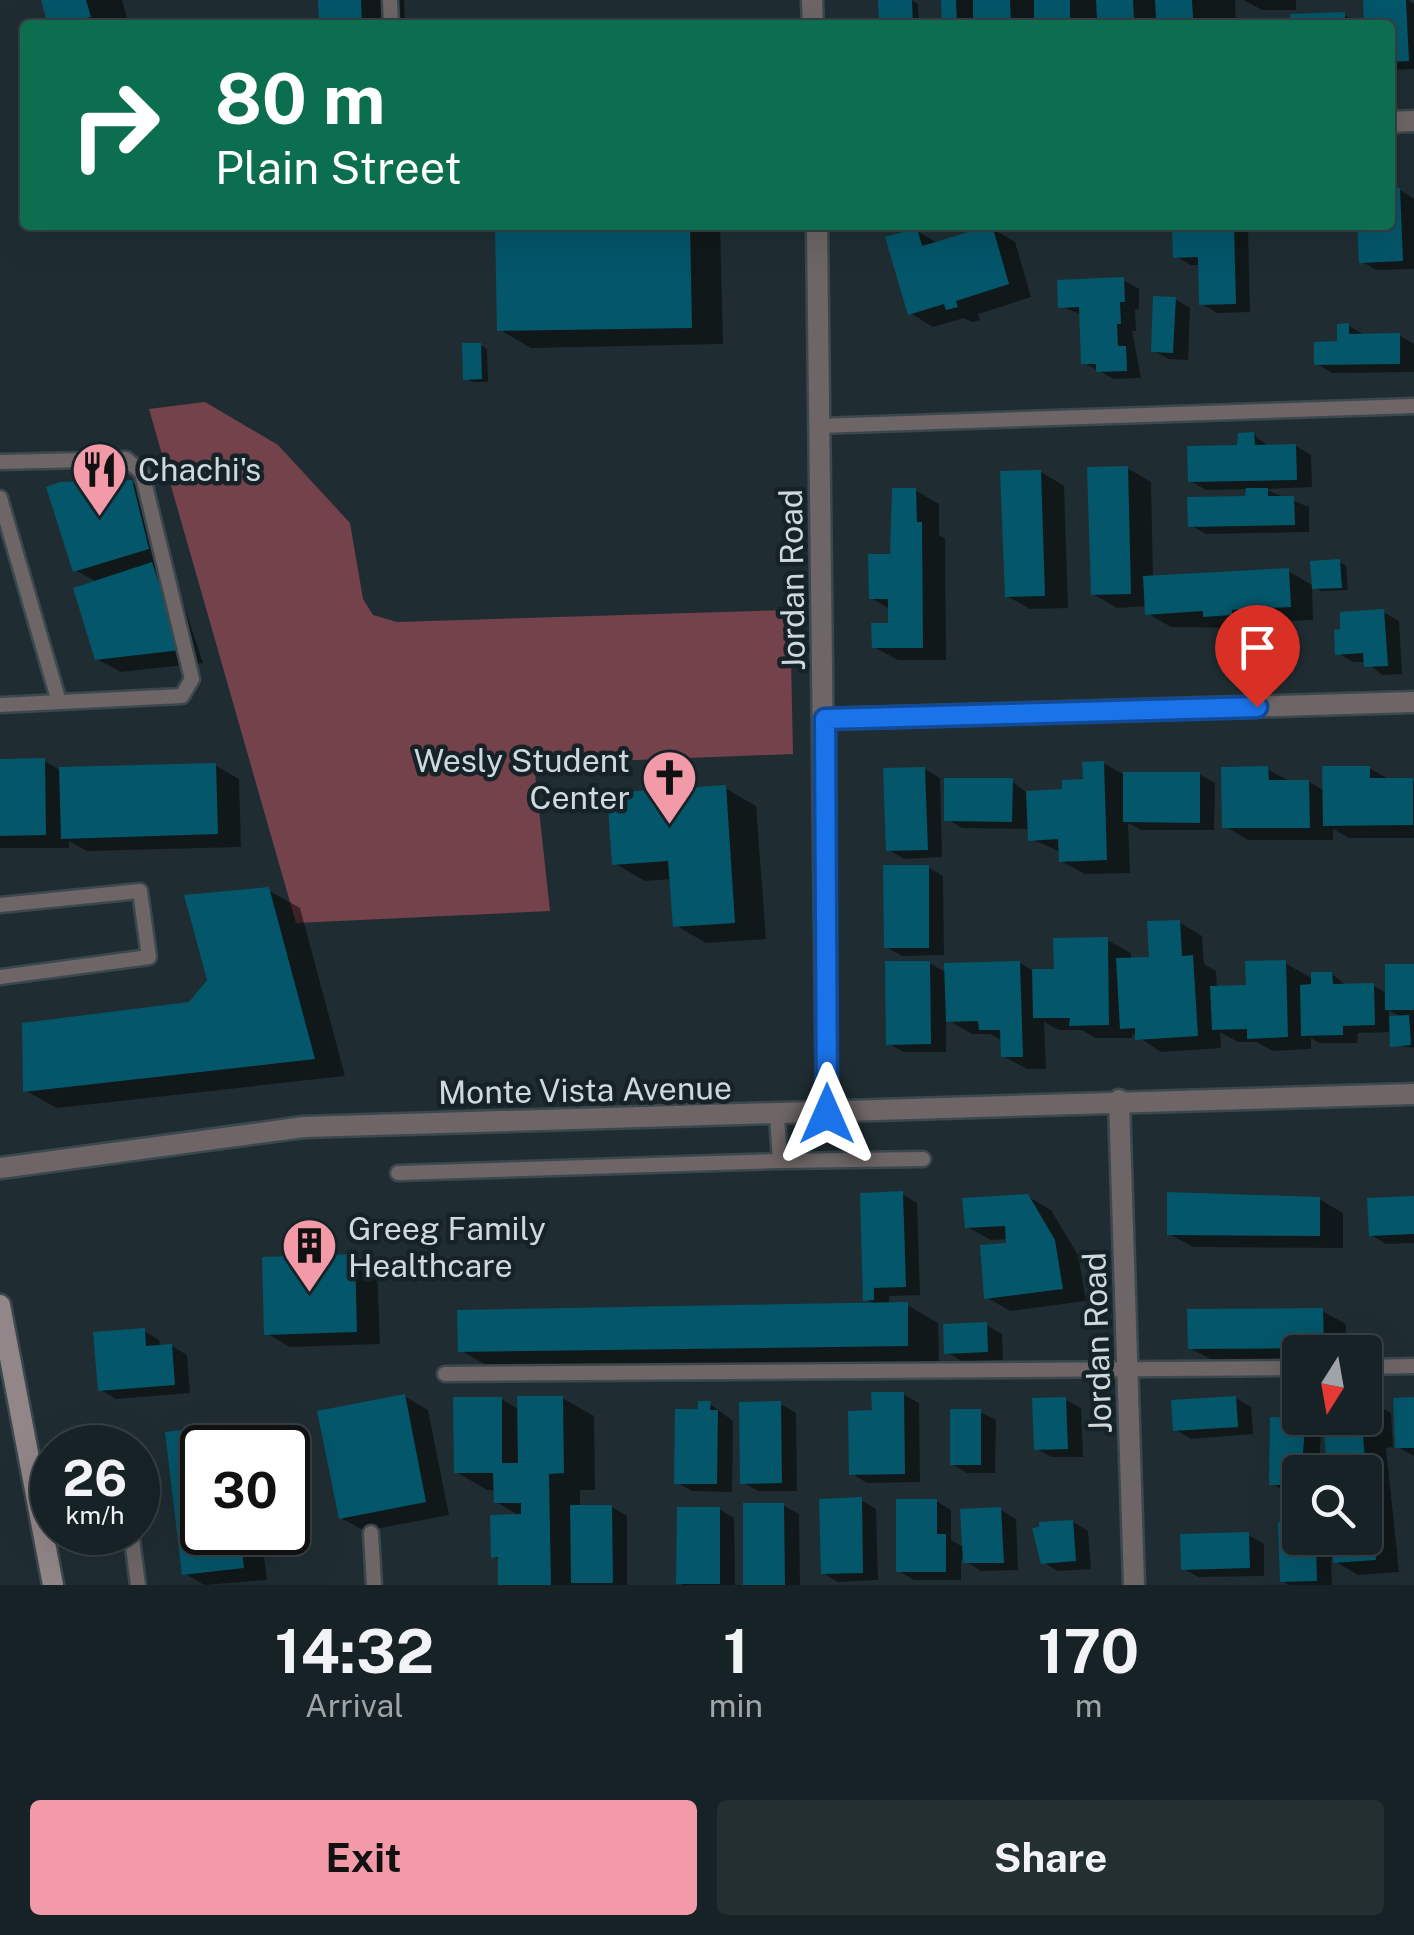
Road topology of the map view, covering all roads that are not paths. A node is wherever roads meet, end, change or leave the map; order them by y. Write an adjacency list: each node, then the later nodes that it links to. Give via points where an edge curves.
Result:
1 (817, 230): 3 (street, Jordan Road)
2 (1414, 406): 3 (lane)
3 (818, 426): 9 (street, Jordan Road)
4 (0, 462): 6 (lane, via 126,459 142,473 192,679 182,696)
5 (0, 498): 6 (lane)
6 (58, 702): 8 (lane)
7 (1414, 702): 9 (street)
8 (0, 705)
9 (825, 719): 14 (street, Jordan Road)
10 (0, 906): 11 (lane, via 140,891 148,957)
11 (0, 977)
12 (1414, 1094): 13 (street, Monte Vista Avenue)
13 (1119, 1100): 14 (street, Monte Vista Avenue); 24 (street, Jordan Road)
14 (827, 1114): 15 (street, Monte Vista Avenue)
15 (777, 1115): 17 (lane); 18 (street, Monte Vista Avenue, via 304,1127)
16 (923, 1159): 17 (lane)
17 (780, 1160): 19 (lane)
18 (0, 1168)
19 (398, 1173)
20 (0, 1304): 26 (street)
21 (1414, 1366): 22 (lane)
22 (1382, 1367)
23 (1282, 1368): 24 (lane)
24 (1128, 1371): 25 (lane); 33 (street, Jordan Road)
25 (445, 1374)
26 (30, 1436)
27 (371, 1533): 32 (lane)
28 (50, 1555): 30 (street)
29 (134, 1555): 31 (lane)
30 (53, 1585)
31 (138, 1585)
32 (374, 1585)
33 (1134, 1585)

